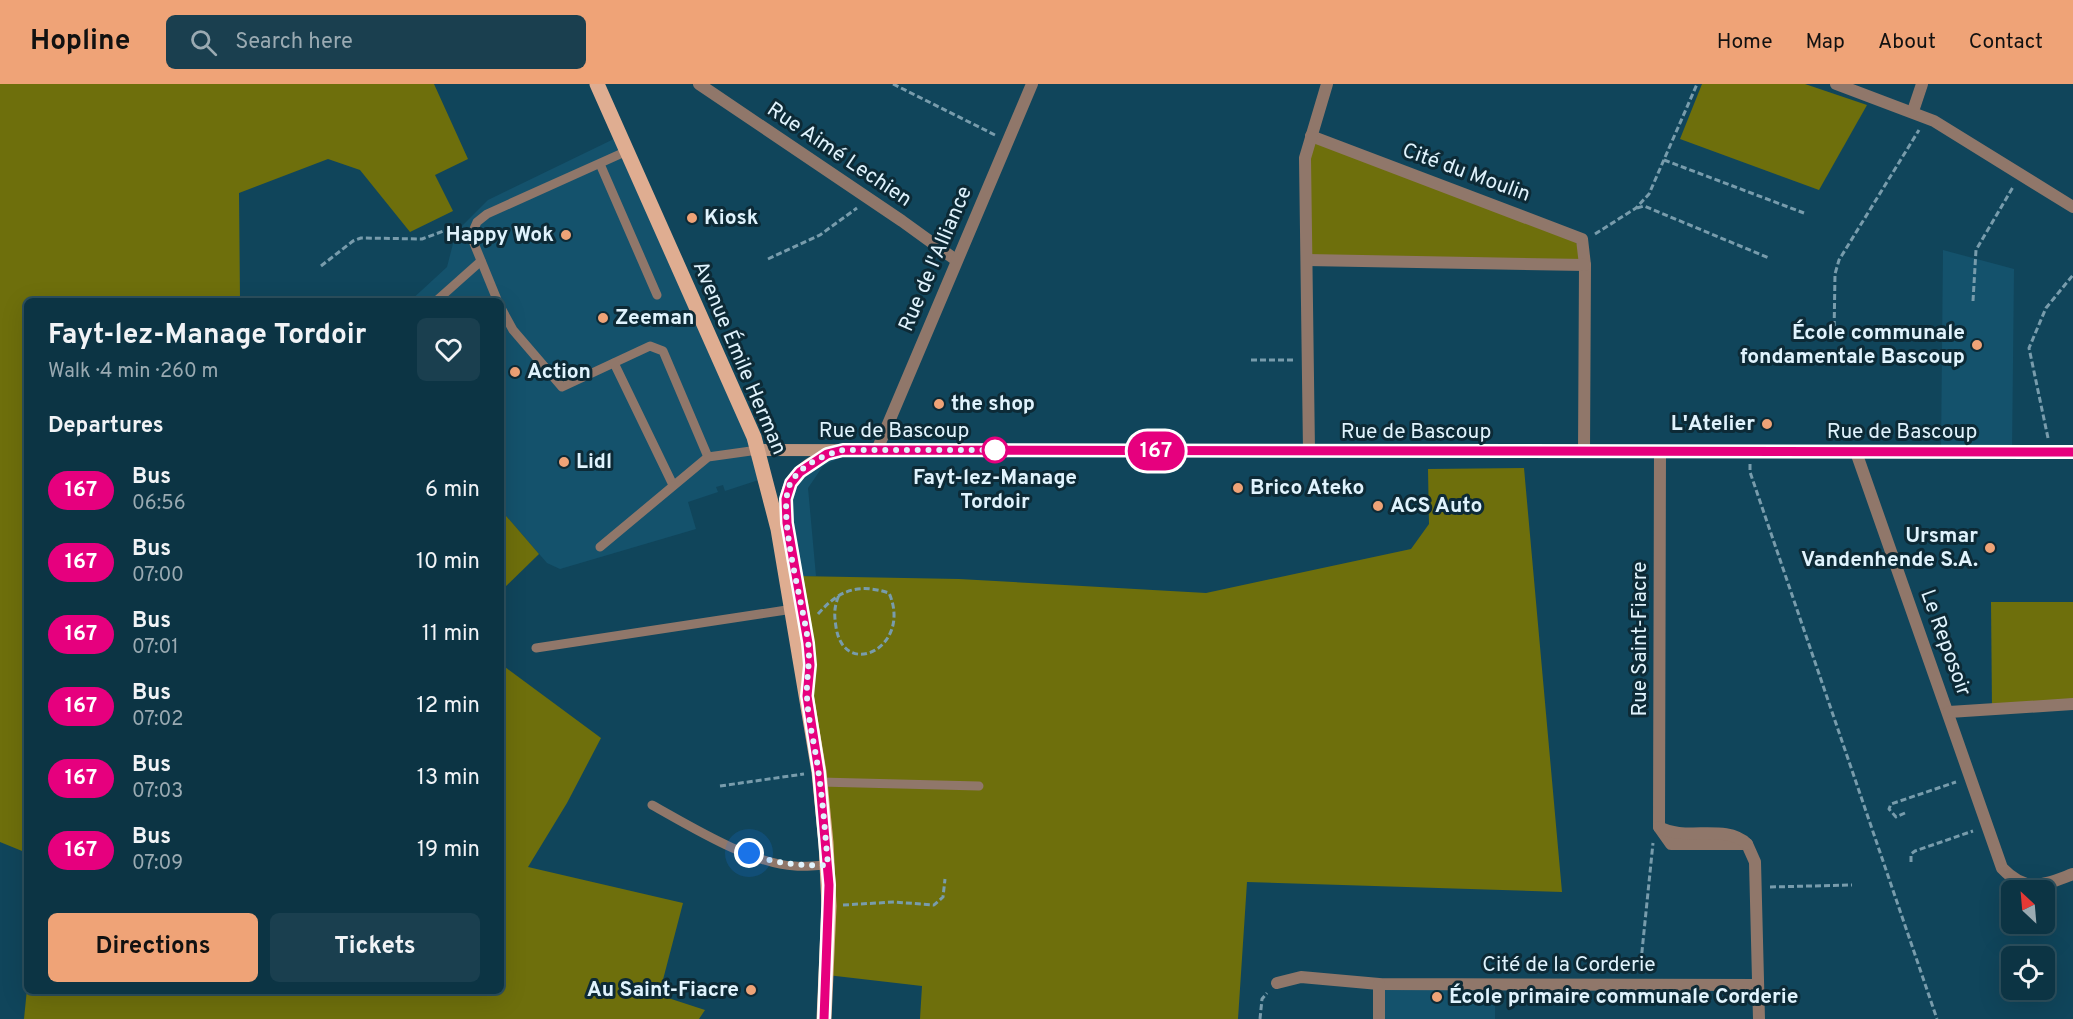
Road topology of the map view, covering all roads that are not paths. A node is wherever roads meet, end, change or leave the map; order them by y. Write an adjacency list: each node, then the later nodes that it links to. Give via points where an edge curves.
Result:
1 (597, 84): 9 (main road, Avenue Émile Herman)
2 (699, 84): 12 (street, Rue Aimé Lechien)
3 (1032, 84): 12 (street, Rue de l'Alliance)
4 (1327, 84): 8 (street)
5 (1836, 84): 7 (street)
6 (1922, 84): 7 (street)
7 (1913, 111): 11 (street)
8 (1311, 136): 13 (street, via 1305,158); 15 (street, Cité du Moulin, via 1582,239)
9 (627, 152): 10 (lane); 21 (main road, Avenue Émile Herman)
10 (600, 164): 14 (lane, via 477,222 471,236); 16 (lane)
11 (2073, 207)
12 (956, 260): 23 (street, Rue de l'Alliance)
13 (1306, 260): 15 (street); 24 (street)
14 (481, 261): 17 (lane); 18 (lane)
15 (1586, 265): 25 (street)
16 (657, 295)
17 (439, 298)
18 (496, 298)
19 (504, 314): 20 (lane, via 562,387)
20 (614, 363): 29 (lane, via 650,346 663,351); 30 (lane)
21 (758, 450): 22 (main road, Rue de Bascoup); 29 (lane); 32 (main road, Avenue Émile Herman)
22 (843, 450): 23 (main road, Rue de Bascoup); 34 (main road, via 827,454 800,472 786,499 808,643)
23 (877, 450): 24 (main road, Rue de Bascoup)
24 (1309, 451): 25 (main road, Rue de Bascoup)
25 (1584, 451): 26 (main road, Rue de Bascoup)
26 (1660, 451): 27 (main road, Rue de Bascoup); 44 (street, Rue Saint-Fiacre, via 1659,827 1671,844 1747,844 1753,855)
27 (1856, 452): 28 (main road, Rue de Bascoup); 36 (street, Le Reposoir)
28 (2073, 452)
29 (708, 457): 30 (lane)
30 (673, 485): 31 (lane)
31 (600, 547)
32 (793, 609): 33 (lane); 34 (main road, Avenue Émile Herman)
33 (536, 648)
34 (807, 696): 37 (main road, Avenue Émile Herman)
35 (2073, 704): 36 (street, Le Reposoir)
36 (1949, 712): 41 (street, Le Reposoir, via 2002,868 2018,881 2040,886)
37 (819, 777): 38 (lane); 40 (main road, Avenue Émile Herman)
38 (979, 786)
39 (652, 805): 40 (lane, via 708,837 770,861 794,866)
40 (828, 865): 45 (main road, Avenue Émile Herman)
41 (2073, 874)
42 (1277, 983): 43 (street, Cité de la Corderie, via 1301,977)
43 (1379, 984): 44 (street, Cité de la Corderie); 46 (street)
44 (1758, 986): 47 (street)
45 (824, 1019)
46 (1379, 1019)
47 (1759, 1019)

